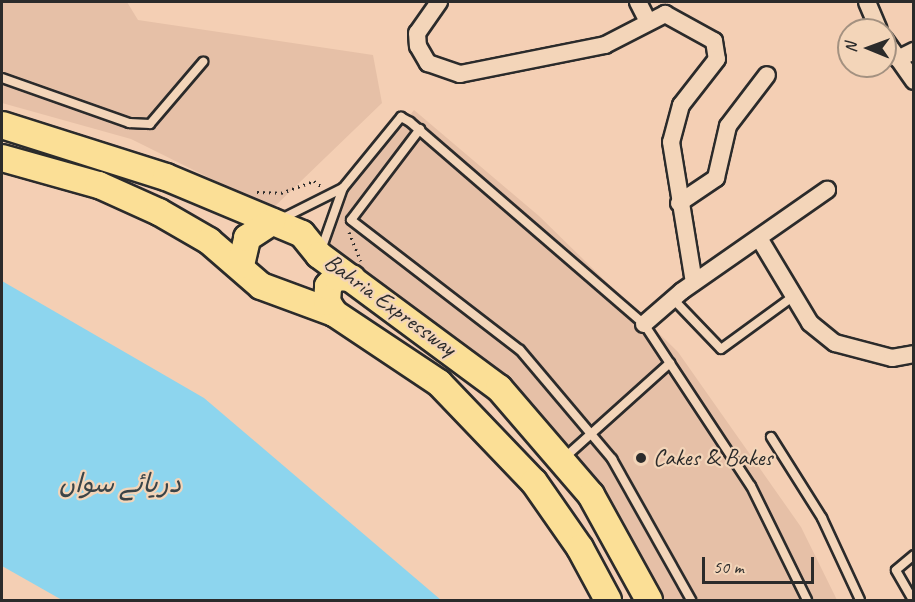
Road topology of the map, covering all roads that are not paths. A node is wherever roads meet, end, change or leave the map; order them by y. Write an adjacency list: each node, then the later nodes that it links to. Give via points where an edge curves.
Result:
1 (439, 2): 5 (street, via 417,33 418,46 428,63 460,74 605,45)
2 (638, 2): 5 (street)
3 (867, 2): 4 (street)
4 (874, 18)
5 (647, 20): 16 (street, via 665,14 707,34 718,51 674,124 671,142)
6 (906, 55): 10 (street)
7 (203, 62): 9 (lane, via 150,124 129,123)
8 (767, 75): 16 (street, via 728,126 716,178)
9 (2, 78)
10 (914, 81)
11 (2, 125): 17 (main road, Bahria Expressway, via 166,177)
12 (420, 129): 14 (lane, via 401,117); 27 (lane); 30 (lane, via 351,220 520,350)
13 (2, 158): 20 (main road, Bahria Expressway, via 99,185 149,207)
14 (343, 188): 17 (lane); 19 (lane)
15 (827, 190): 18 (street)
16 (680, 203): 22 (street)
17 (272, 222): 19 (main road, Bahria Expressway, via 302,234); 20 (main road, via 247,238)
18 (759, 238): 22 (street); 24 (street)
19 (319, 255): 21 (main road, Bahria Expressway); 23 (main road, via 314,278 297,294)
20 (241, 265): 23 (main road, Bahria Expressway, via 261,286)
21 (352, 278): 26 (main road, via 336,276 328,285 327,302); 32 (main road, Bahria Expressway, via 500,388)
22 (694, 282): 25 (street)
23 (286, 295): 26 (main road, Bahria Expressway)
24 (794, 296): 25 (lane, via 721,349); 28 (street, via 810,323 835,343 892,358)
25 (673, 299): 27 (street)
26 (334, 313): 34 (main road, Bahria Expressway, via 438,383 482,426 534,482 580,548)
27 (644, 324): 29 (lane)
28 (914, 354)
29 (670, 363): 30 (lane); 37 (lane, via 751,486)
30 (591, 431): 32 (lane); 36 (lane, via 671,557)
31 (771, 437): 38 (lane, via 822,518)
32 (563, 459): 35 (main road, Bahria Expressway, via 591,495)
33 (914, 555): 39 (lane, via 896,570)
34 (608, 600)
35 (649, 600)
36 (691, 600)
37 (807, 600)
38 (860, 600)
39 (913, 600)

